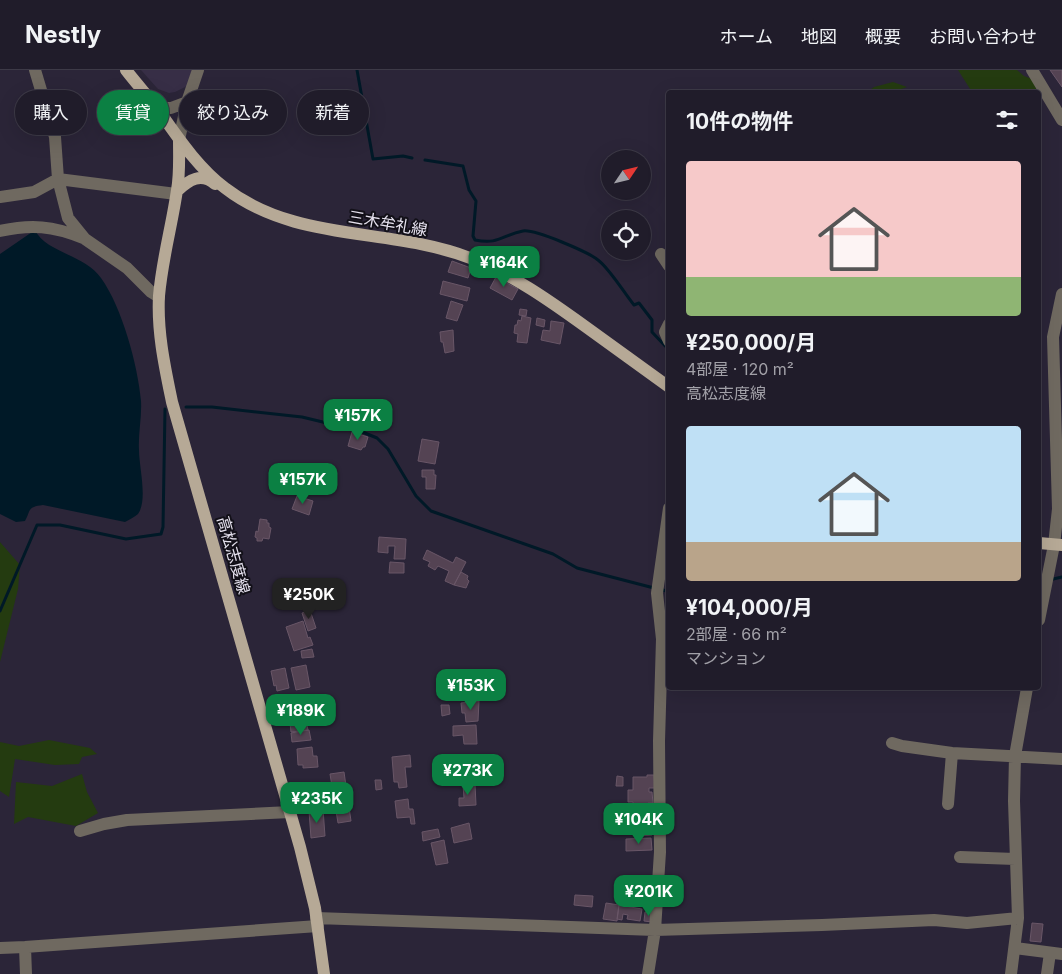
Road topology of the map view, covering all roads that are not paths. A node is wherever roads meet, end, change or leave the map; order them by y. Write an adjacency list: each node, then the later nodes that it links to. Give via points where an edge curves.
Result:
1 (35, 70): 11 (street, via 55,137)
2 (126, 70): 5 (main road, 三木牟礼線)
3 (198, 70): 6 (street)
4 (1032, 70): 7 (street)
5 (142, 90)
6 (191, 90)
7 (1060, 114)
8 (169, 125): 10 (main road, 三木牟礼線)
9 (180, 135): 10 (street)
10 (179, 140): 12 (main road, 高松志度線); 14 (main road, 三木牟礼線, via 224,188)
11 (58, 180): 12 (street); 13 (street, via 34,192); 16 (street, via 68,218)
12 (177, 192): 14 (main road, via 186,183 200,177); 20 (main road, 高松志度線)
13 (0, 197)
14 (240, 199): 21 (main road, 三木牟礼線, via 289,221 449,251 489,267 553,303)
15 (0, 231): 16 (street, via 48,227)
16 (85, 239): 20 (street, via 127,268)
17 (661, 254): 18 (street)
18 (666, 262)
19 (1062, 294): 24 (street, via 1053,337)
20 (159, 297): 32 (main road, 高松志度線, via 160,336 172,402)
21 (666, 385)
22 (666, 535): 38 (street, via 658,589 662,639 661,814)
23 (1041, 542): 24 (main road)
24 (1058, 545): 25 (street)
25 (1041, 612)
26 (1027, 690): 29 (street)
27 (892, 743): 28 (street)
28 (952, 753): 29 (street); 31 (street)
29 (1015, 756): 30 (street); 35 (street)
30 (1062, 759)
31 (948, 804)
32 (290, 812): 33 (street, via 126,820); 37 (main road, 高松志度線)
33 (80, 831)
34 (960, 857): 35 (street)
35 (1016, 859): 36 (street)
36 (1018, 918): 38 (street, via 967,923 934,920); 41 (street)
37 (317, 922): 38 (street); 39 (street); 44 (main road, 高松志度線)
38 (654, 930): 45 (street)
39 (25, 947): 40 (street); 43 (street)
40 (0, 948)
41 (1015, 948): 42 (street); 46 (street)
42 (1056, 953): 47 (street)
43 (26, 974)
44 (324, 974)
45 (648, 974)
46 (1011, 974)
47 (1047, 974)

